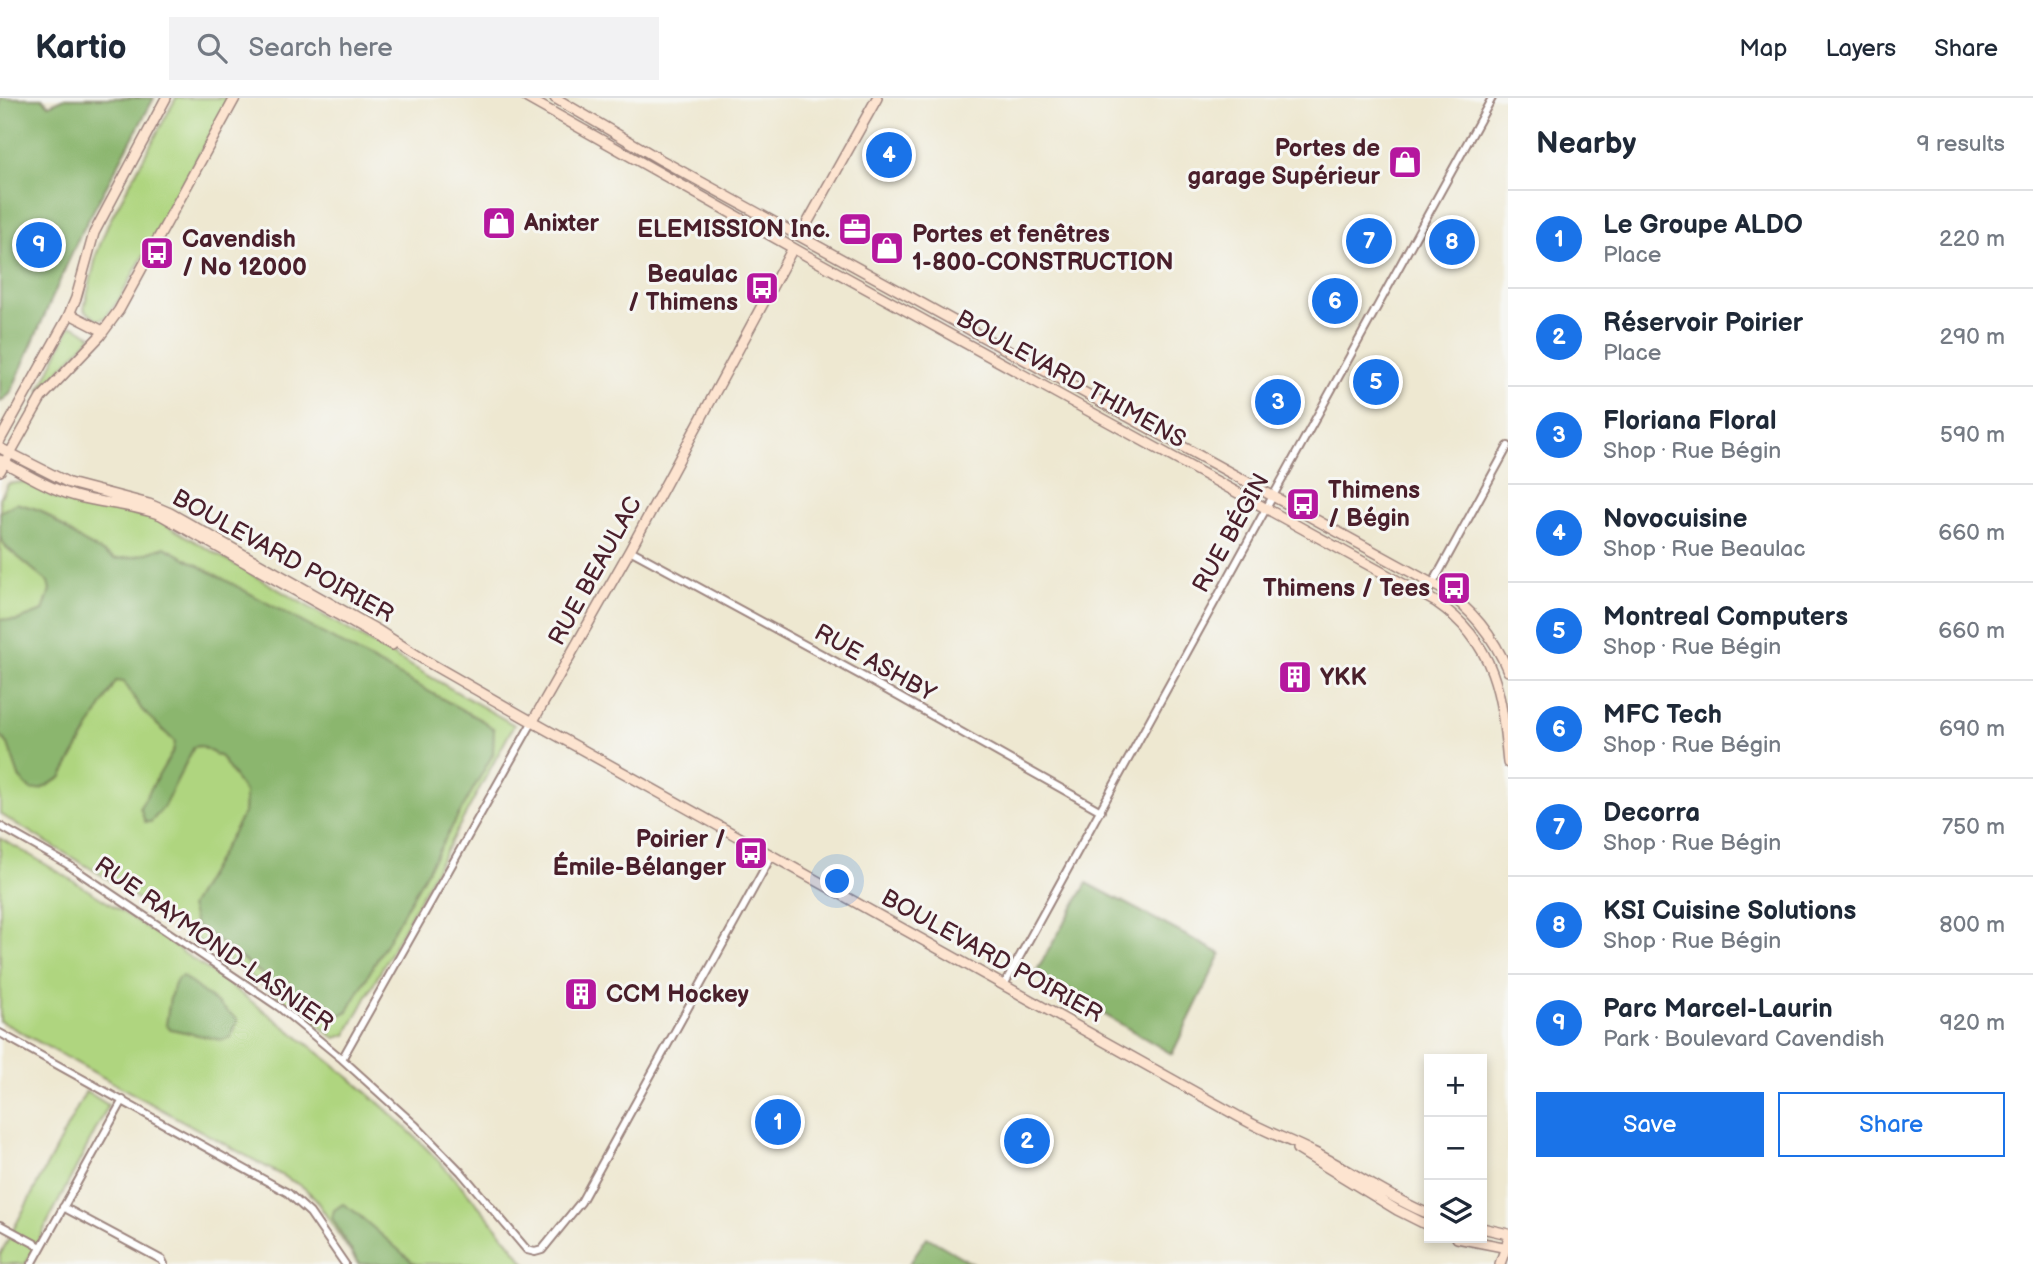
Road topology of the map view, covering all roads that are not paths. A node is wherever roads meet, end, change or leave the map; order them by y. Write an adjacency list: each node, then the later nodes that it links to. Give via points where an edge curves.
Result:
1 (166, 98): 9 (street, via 94,233)
2 (235, 98): 10 (street)
3 (527, 98): 8 (street, BOULEVARD THIMENS)
4 (555, 98): 7 (street, BOULEVARD THIMENS)
5 (877, 98): 7 (street, RUE BEAULAC)
6 (1492, 98): 21 (street, RUE BÉGIN)
7 (800, 236): 8 (street, RUE BEAULAC); 11 (street, BOULEVARD THIMENS)
8 (793, 248): 12 (street, BOULEVARD THIMENS); 23 (street, RUE BEAULAC)
9 (70, 313): 10 (street); 13 (street)
10 (103, 331): 20 (street, via 41,398)
11 (1099, 400): 12 (street); 17 (street, BOULEVARD THIMENS)
12 (1092, 413): 19 (street, BOULEVARD THIMENS)
13 (13, 416): 14 (street); 15 (street)
14 (0, 423)
15 (0, 440)
16 (1508, 446): 24 (street)
17 (1185, 447): 19 (street); 21 (street, BOULEVARD THIMENS)
18 (0, 448): 20 (street, BOULEVARD POIRIER)
19 (1178, 460): 22 (street, BOULEVARD THIMENS)
20 (4, 462): 27 (street, BOULEVARD POIRIER, via 164,510)
21 (1273, 496): 22 (street, RUE BÉGIN); 24 (street, BOULEVARD THIMENS)
22 (1266, 509): 25 (street, BOULEVARD THIMENS); 29 (street, RUE BÉGIN)
23 (630, 550): 27 (street, RUE BEAULAC); 29 (street, RUE ASHBY)
24 (1434, 584): 25 (street); 26 (street, BOULEVARD THIMENS, via 1479,621)
25 (1426, 596): 28 (street, BOULEVARD THIMENS, via 1468,630 1490,664 1502,702)
26 (1508, 671)
27 (533, 721): 31 (street, BOULEVARD POIRIER); 34 (street, RUE BEAULAC)
28 (1508, 763)
29 (1101, 811): 32 (street, RUE BÉGIN)
30 (0, 826): 34 (street, RUE RAYMOND-LASNIER, via 67,863 279,1007)
31 (772, 855): 32 (street, BOULEVARD POIRIER); 34 (street, RUE RAYMOND-LASNIER, via 581,1202 542,1250 527,1250 452,1163)
32 (1004, 985): 36 (street, BOULEVARD POIRIER)
33 (0, 1033): 35 (street)
34 (342, 1059)
35 (122, 1100): 37 (street); 46 (street, via 289,1194 310,1213)
36 (1284, 1140): 38 (street, BOULEVARD POIRIER); 39 (street, BOULEVARD POIRIER)
37 (63, 1207): 45 (street); 48 (street)
38 (1424, 1212)
39 (1424, 1224)
40 (0, 1225): 45 (street)
41 (1487, 1229): 42 (street)
42 (1508, 1234)
43 (1487, 1243): 44 (street)
44 (1507, 1246): 49 (street)
45 (41, 1247): 47 (street)
46 (341, 1263)
47 (32, 1264)
48 (164, 1264)
49 (1500, 1264)

